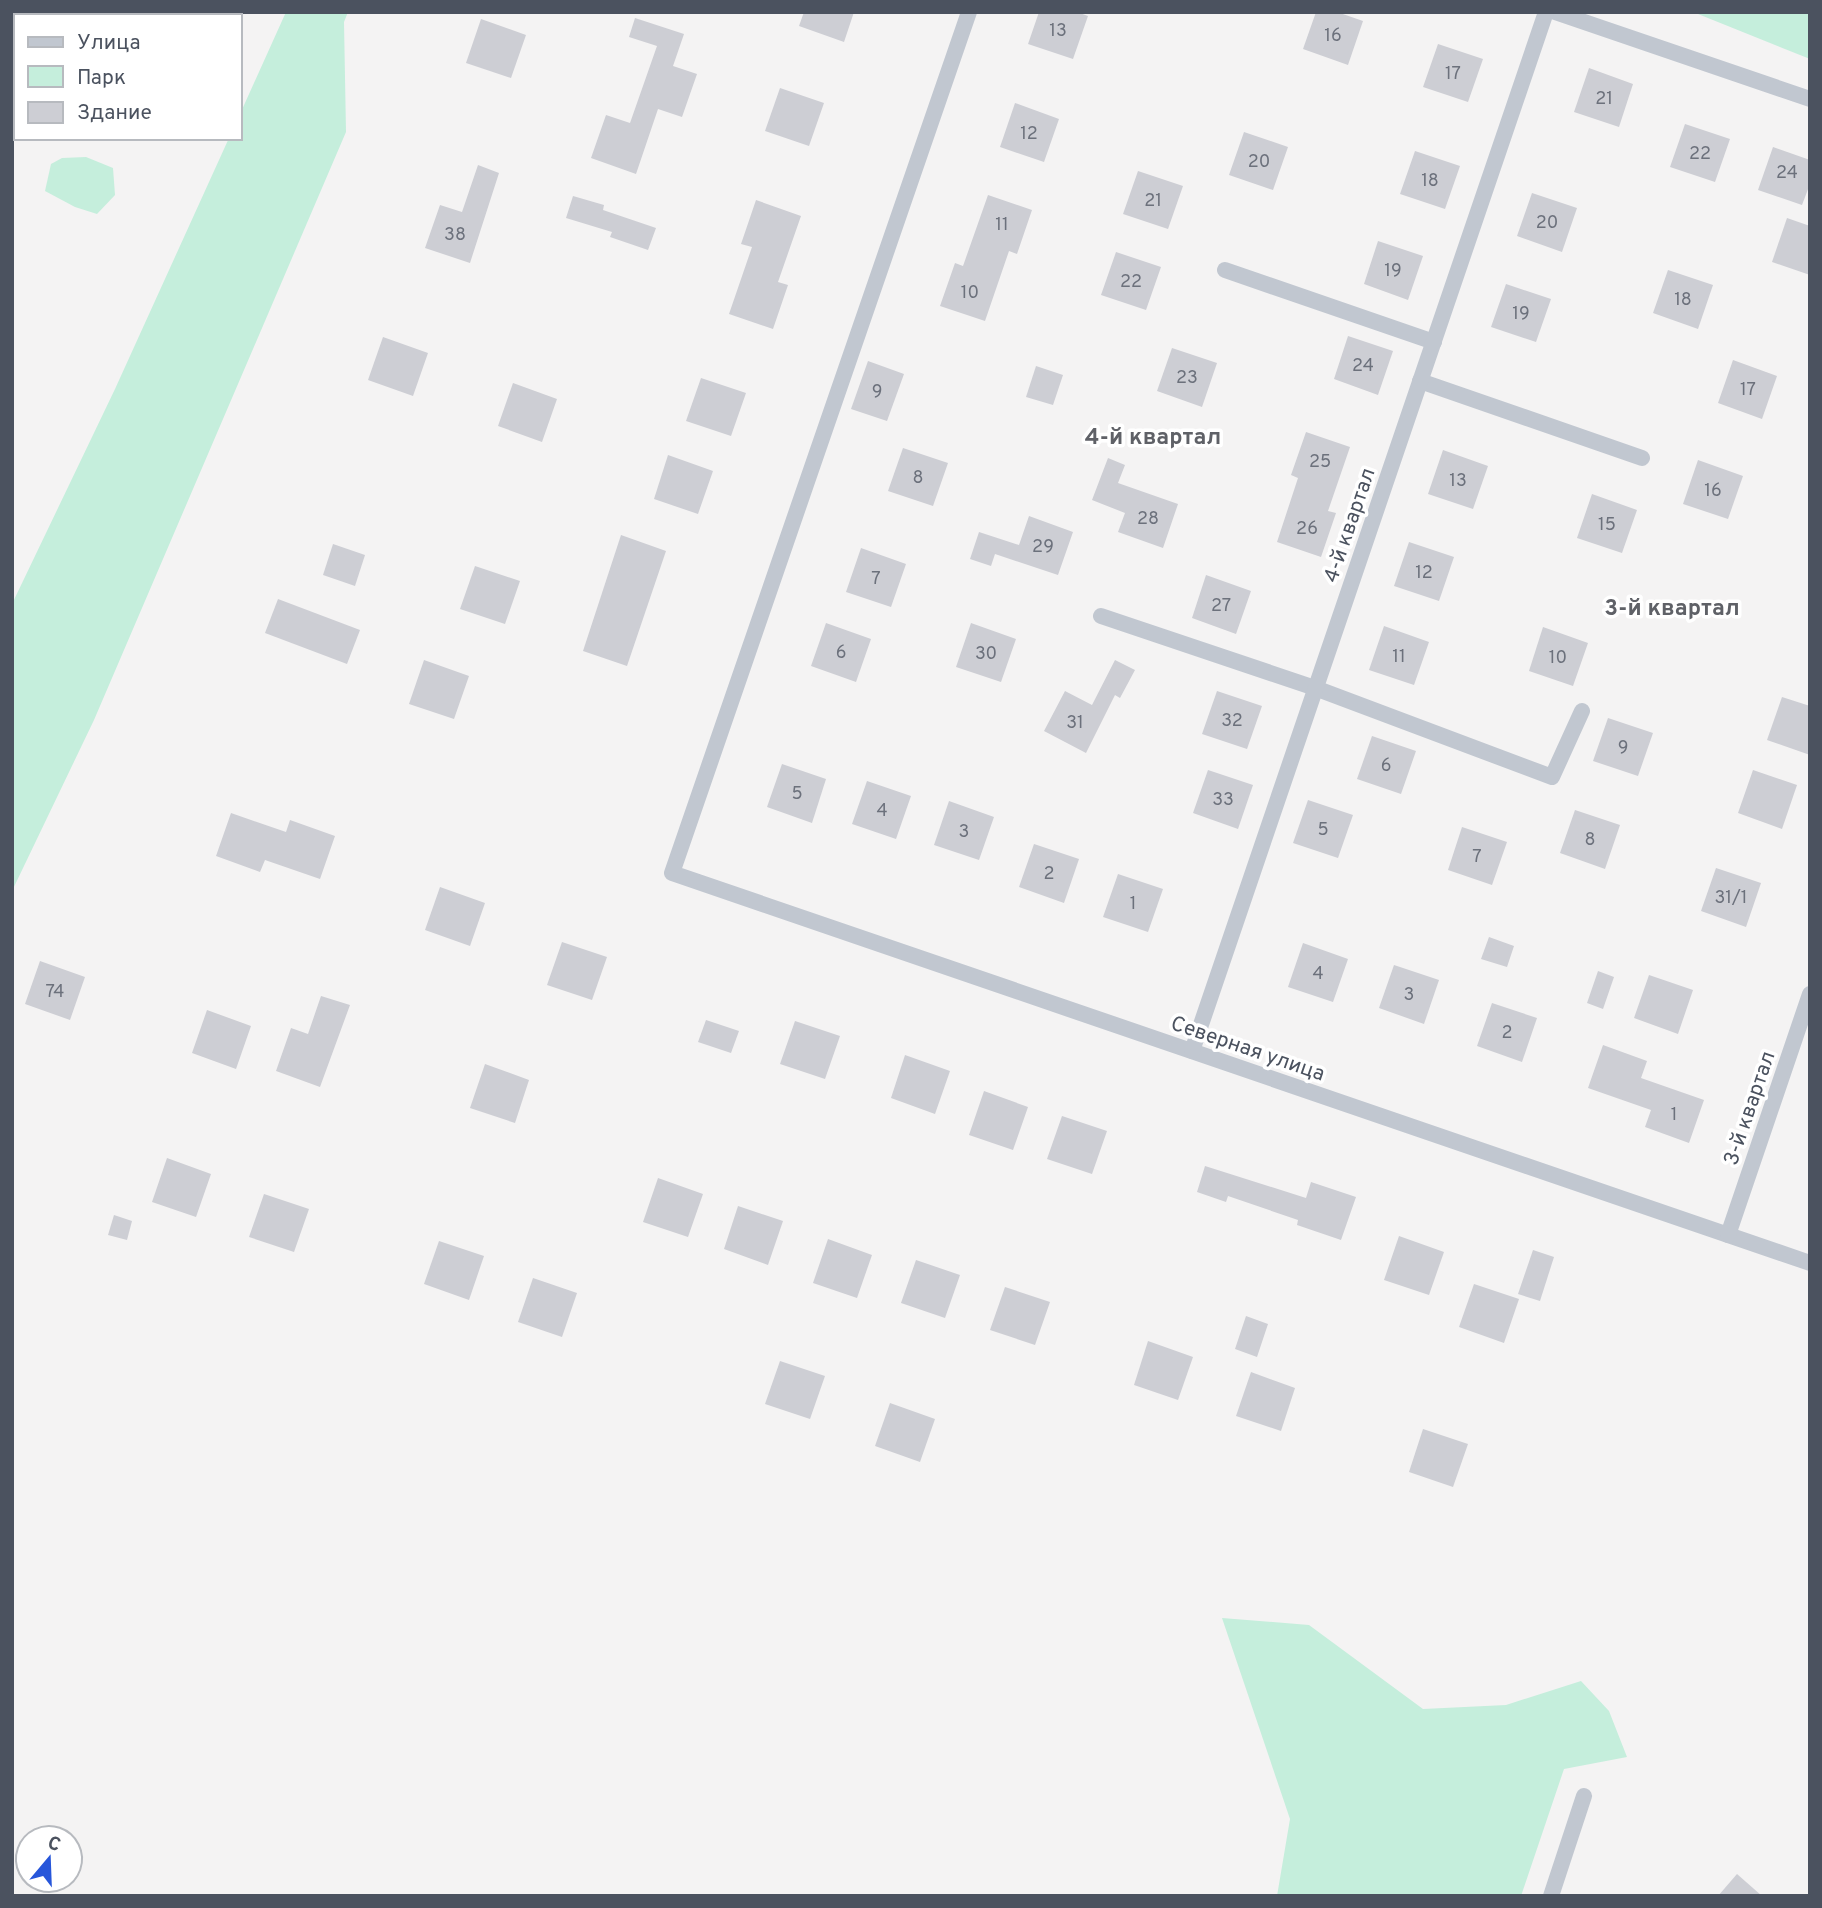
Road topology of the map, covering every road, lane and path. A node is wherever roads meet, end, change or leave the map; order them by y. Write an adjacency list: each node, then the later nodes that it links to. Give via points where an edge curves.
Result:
1 (969, 12): 13 (street, Северная улица, via 672,873)
2 (1546, 12): 6 (street, 4-й квартал)
3 (1555, 12): 4 (street)
4 (1810, 99)
5 (1225, 270): 6 (street)
6 (1433, 342): 7 (street, 4-й квартал)
7 (1420, 381): 8 (street); 10 (street, 4-й квартал)
8 (1643, 458)
9 (1101, 616): 10 (street)
10 (1315, 688): 11 (street, via 1552,777); 13 (street, 4-й квартал)
11 (1582, 711)
12 (1810, 994): 14 (street, 3-й квартал)
13 (1192, 1051): 14 (street, Северная улица)
14 (1728, 1235): 15 (street, Северная улица)
15 (1810, 1263)
16 (1584, 1796): 17 (street)
17 (1551, 1896)

